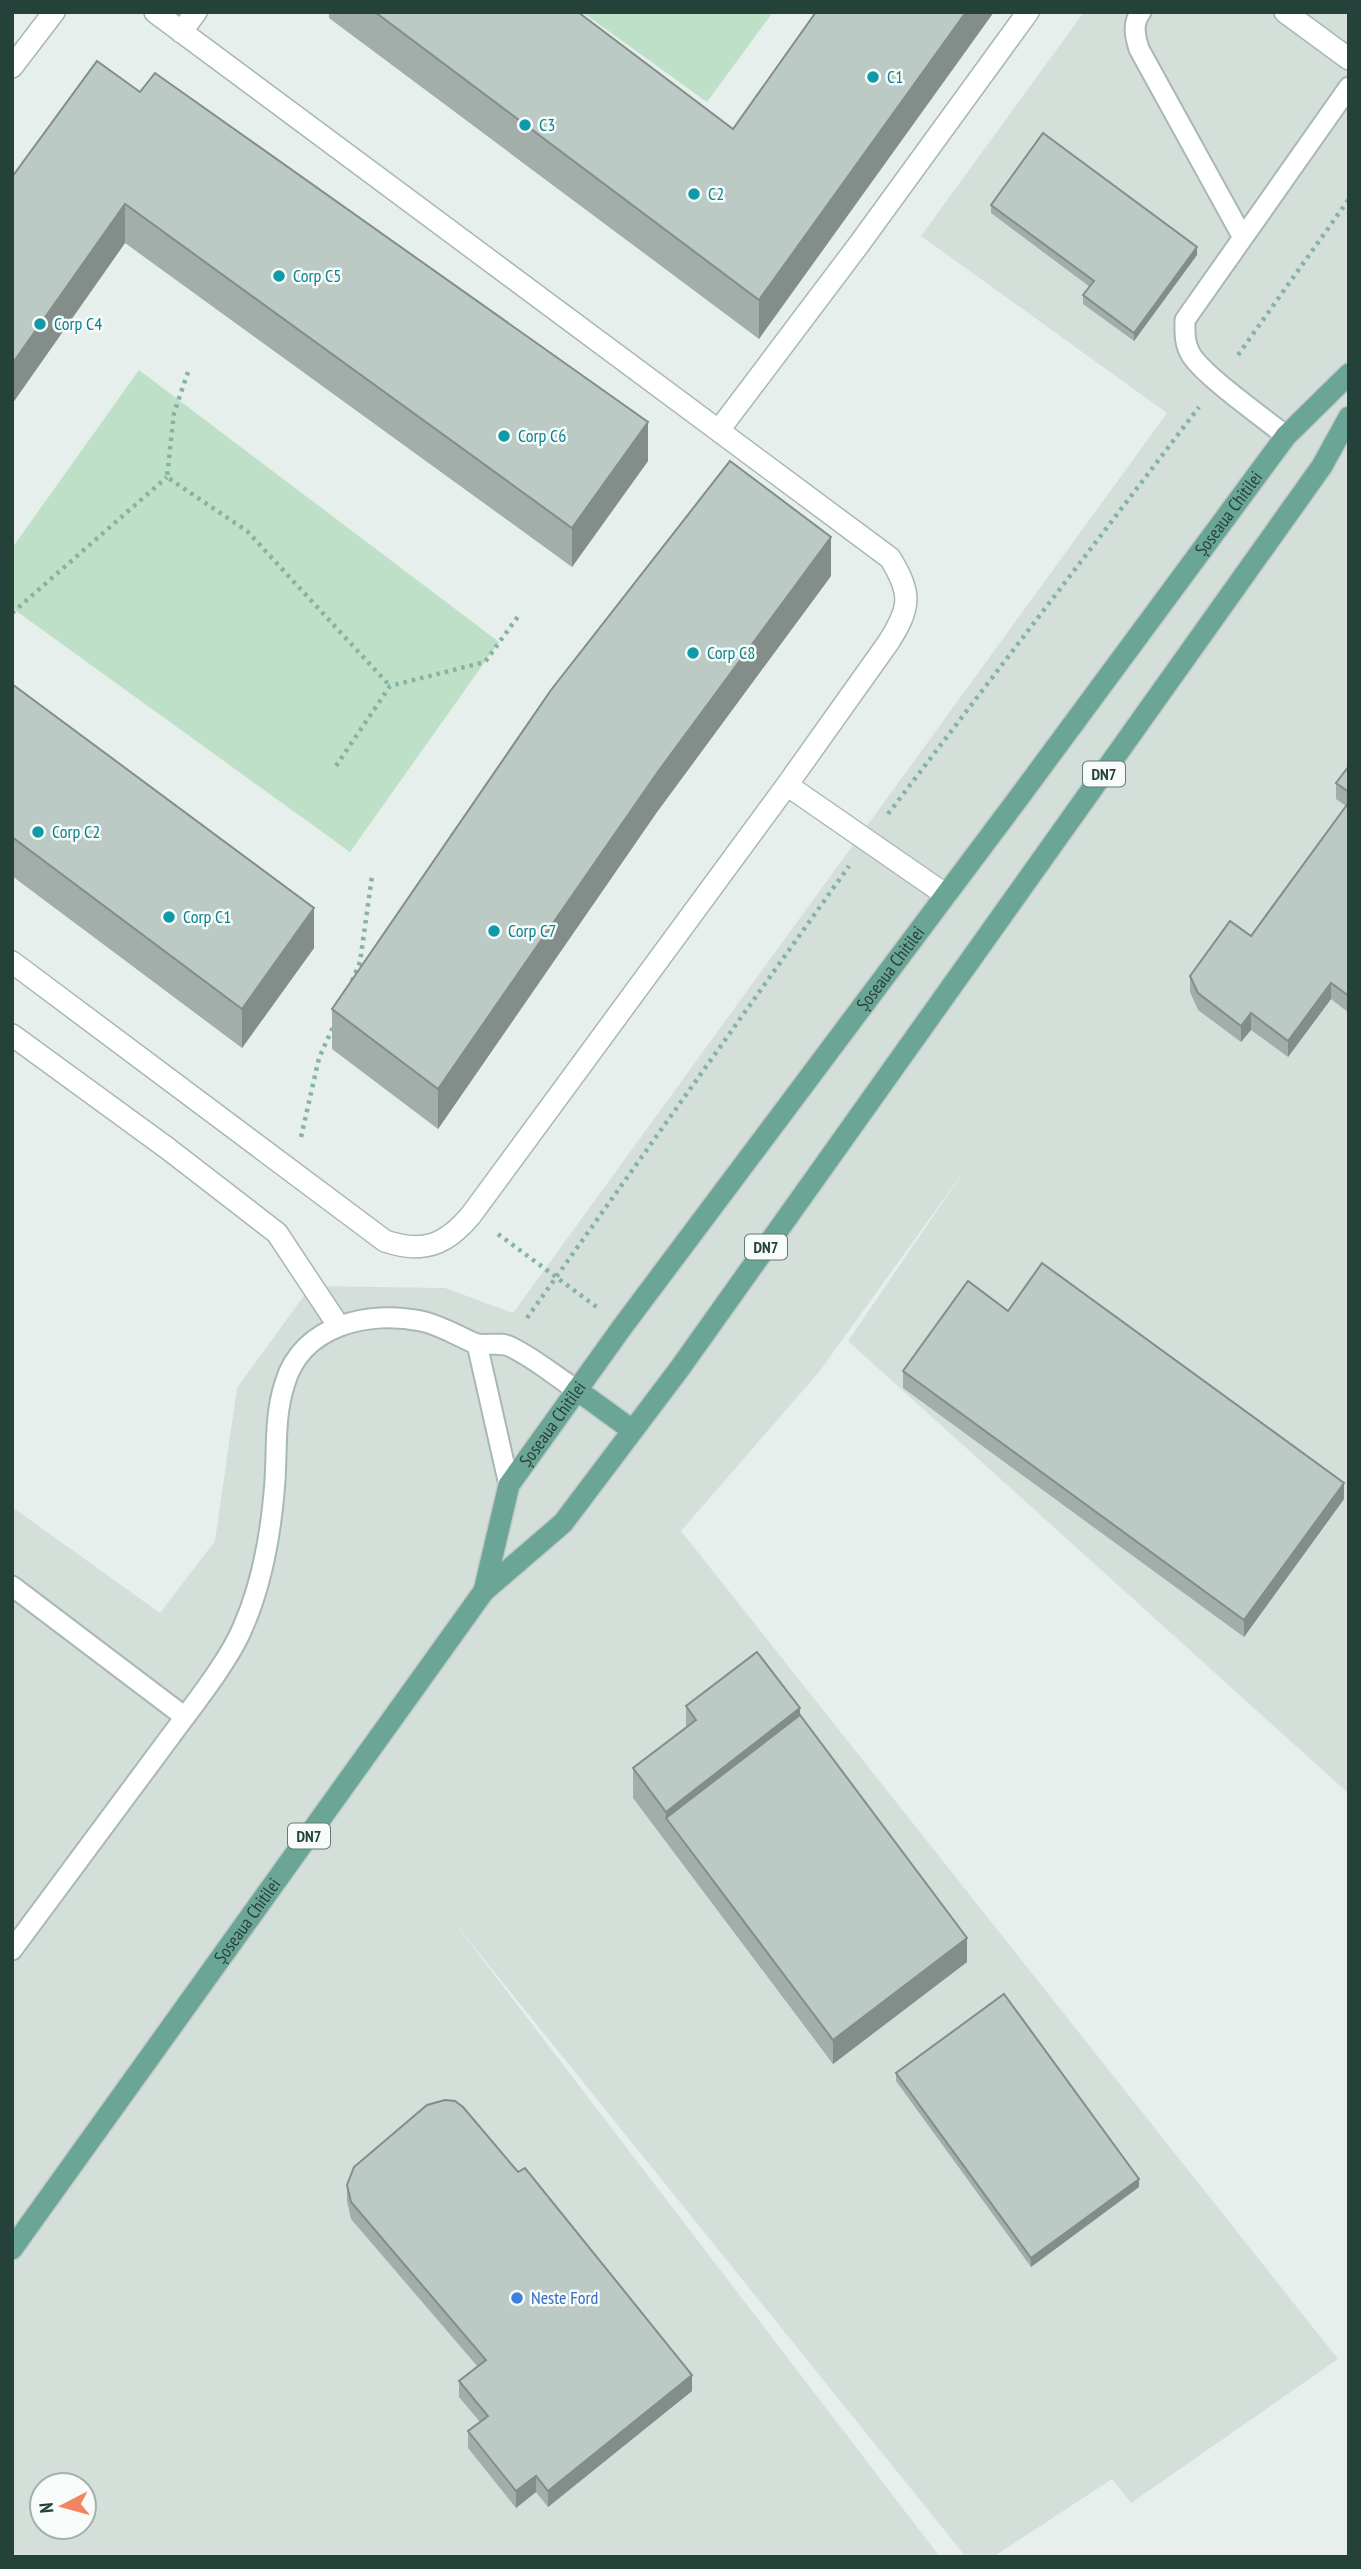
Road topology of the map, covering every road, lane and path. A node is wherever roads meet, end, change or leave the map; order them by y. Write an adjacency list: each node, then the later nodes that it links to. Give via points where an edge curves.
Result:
1 (54, 12): 9 (street)
2 (155, 12): 7 (street)
3 (195, 12): 7 (street)
4 (1028, 12): 17 (street)
5 (1141, 12): 12 (lane, via 1135,33 1139,49)
6 (1286, 12): 8 (street)
7 (181, 32): 17 (street)
8 (1349, 59)
9 (12, 67)
10 (1349, 87): 12 (lane)
11 (1349, 199): 15 (path)
12 (1242, 236): 15 (lane, via 1185,320 1190,354)
13 (188, 372): 19 (path, via 174,413)
14 (1349, 374): 18 (main road, Șoseaua Chitilei / DN7)
15 (1219, 382): 18 (lane); 25 (path)
16 (1349, 417): 39 (main road, Șoseaua Chitilei / DN7, via 1314,477)
17 (719, 430): 24 (street, via 890,558 908,598 903,620)
18 (1286, 436): 27 (main road, Șoseaua Chitilei / DN7)
19 (167, 477): 20 (path); 22 (path, via 247,531)
20 (12, 613)
21 (519, 615): 22 (path, via 485,662)
22 (390, 685): 23 (path)
23 (336, 766)
24 (787, 785): 25 (street); 33 (street)
25 (867, 840): 27 (street); 34 (path)
26 (372, 876): 29 (path, via 360,962)
27 (946, 895): 38 (main road, Șoseaua Chitilei / DN7)
28 (12, 962): 32 (street)
29 (350, 986)
30 (335, 1022): 32 (path, via 319,1058)
31 (12, 1035): 35 (street, via 277,1233)
32 (293, 1172): 33 (street, via 386,1241 405,1248 432,1246 457,1233)
33 (471, 1215): 34 (path)
34 (556, 1277): 37 (path)
35 (338, 1325): 36 (lane, via 364,1318 420,1321); 43 (lane, via 313,1342 285,1381 277,1424 274,1494 258,1586 242,1629)
36 (477, 1344): 37 (lane); 40 (lane)
37 (508, 1345): 38 (lane)
38 (577, 1390): 39 (main road); 40 (main road, Șoseaua Chitilei / DN7)
39 (632, 1430): 42 (main road, Șoseaua Chitilei / DN7, via 563,1523)
40 (509, 1485): 42 (main road, Șoseaua Chitilei / DN7)
41 (12, 1586): 43 (lane)
42 (484, 1591): 45 (main road, Șoseaua Chitilei / DN7)
43 (185, 1717): 44 (lane)
44 (12, 1950)
45 (12, 2249)

